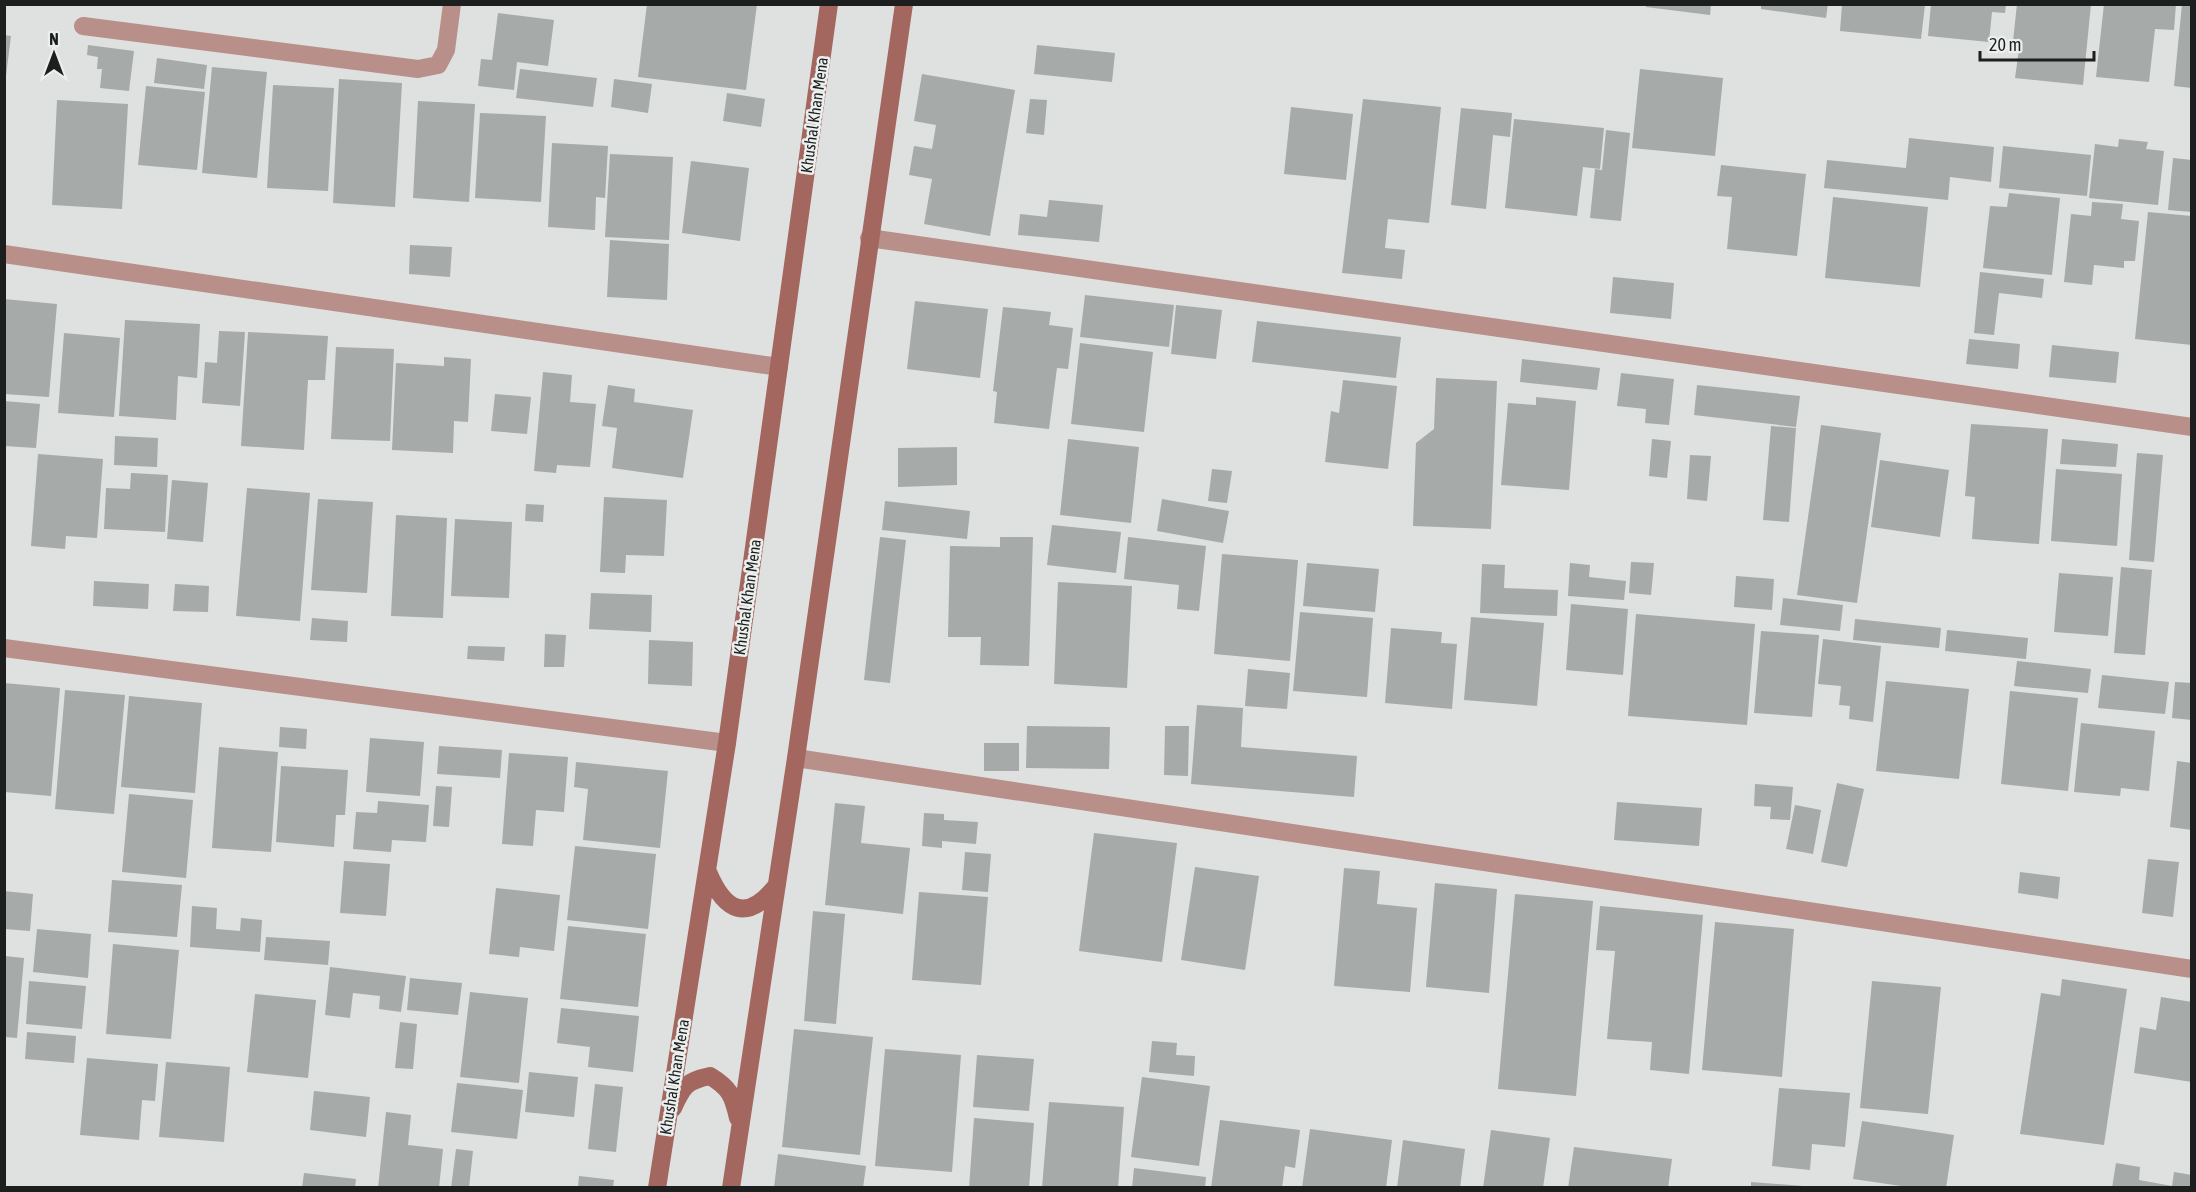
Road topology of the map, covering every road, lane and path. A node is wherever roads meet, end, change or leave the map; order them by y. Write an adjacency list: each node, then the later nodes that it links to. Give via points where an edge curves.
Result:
1 (452, 4): 4 (street, via 446,50 438,65 418,69)
2 (829, 4): 7 (street, Khushal Khan Mena)
3 (904, 4): 5 (street)
4 (83, 26)
5 (869, 238): 8 (street); 11 (street)
6 (4, 254): 7 (street)
7 (779, 367): 10 (street, Khushal Khan Mena)
8 (2192, 427)
9 (4, 648): 10 (street)
10 (727, 744): 12 (street, Khushal Khan Mena)
11 (796, 758): 13 (street); 14 (street)
12 (707, 871): 13 (street, via 716,892 727,904 741,908 754,907); 15 (street, Khushal Khan Mena)
13 (777, 885): 16 (street)
14 (2192, 969)
15 (667, 1119): 16 (street, via 692,1079 710,1076 726,1086); 17 (street, Khushal Khan Mena)
16 (739, 1123): 18 (street)
17 (657, 1188)
18 (731, 1188)

